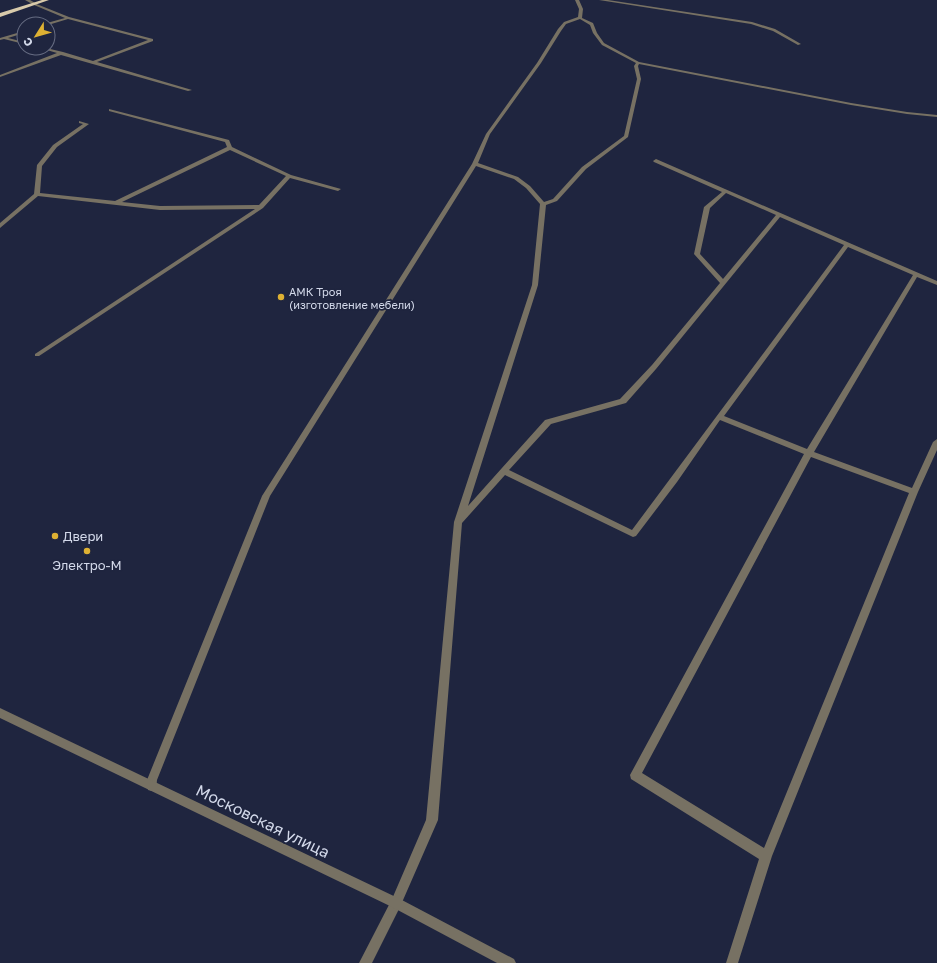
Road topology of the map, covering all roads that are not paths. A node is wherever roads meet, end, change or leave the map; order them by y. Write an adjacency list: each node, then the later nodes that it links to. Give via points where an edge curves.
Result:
1 (27, 0): 5 (street)
2 (47, 0): 5 (highway)
3 (577, 0): 8 (street, via 581,9)
4 (601, 0): 14 (street, via 752,23 774,30)
5 (35, 4): 6 (highway); 7 (street)
6 (0, 15)
7 (68, 18): 9 (street); 17 (street, via 152,40)
8 (580, 18): 18 (street, via 592,24 594,33 603,44); 26 (street, via 565,23 559,30 539,63 488,134)
9 (56, 22)
10 (16, 35): 11 (street)
11 (5, 38): 12 (street); 13 (street)
12 (0, 40)
13 (16, 41)
14 (799, 44)
15 (56, 52): 16 (street)
16 (62, 53): 17 (street); 19 (street)
17 (94, 62): 20 (street)
18 (638, 63): 22 (street, via 851,104); 32 (street, via 636,66 639,79 626,137 584,168 555,200)
19 (0, 76)
20 (190, 90)
21 (111, 110): 24 (street, via 227,141)
22 (937, 116)
23 (81, 122): 30 (street, via 87,124 55,146 39,166)
24 (230, 148): 27 (street); 31 (street)
25 (656, 161): 29 (street)
26 (475, 164): 32 (street, via 516,178); 48 (street, via 266,496 152,780)
27 (289, 176): 28 (street); 33 (street)
28 (338, 189)
29 (726, 191): 34 (street); 38 (street, via 708,207 697,254)
30 (37, 194): 31 (street); 35 (street)
31 (116, 203): 33 (street, via 160,208)
32 (543, 204): 46 (street, via 535,285)
33 (261, 207): 40 (street)
34 (779, 215): 36 (street); 38 (street)
35 (0, 226)
36 (847, 244): 37 (street); 41 (street)
37 (916, 274): 39 (street); 43 (street)
38 (723, 283): 44 (street, via 623,401 548,422)
39 (937, 283)
40 (37, 355)
41 (719, 417): 43 (street); 44 (street, via 633,534)
42 (937, 442): 45 (street)
43 (809, 453): 45 (street); 49 (street, via 635,775)
44 (504, 471): 46 (street)
45 (914, 492): 49 (street)
46 (458, 522): 50 (street, via 432,820)
47 (0, 713): 48 (street, Московская улица)
48 (152, 786): 50 (street, Московская улица)
49 (766, 856): 53 (street)
50 (396, 903): 51 (street); 52 (street, Московская улица)
51 (365, 963)
52 (510, 963)
53 (732, 963)

